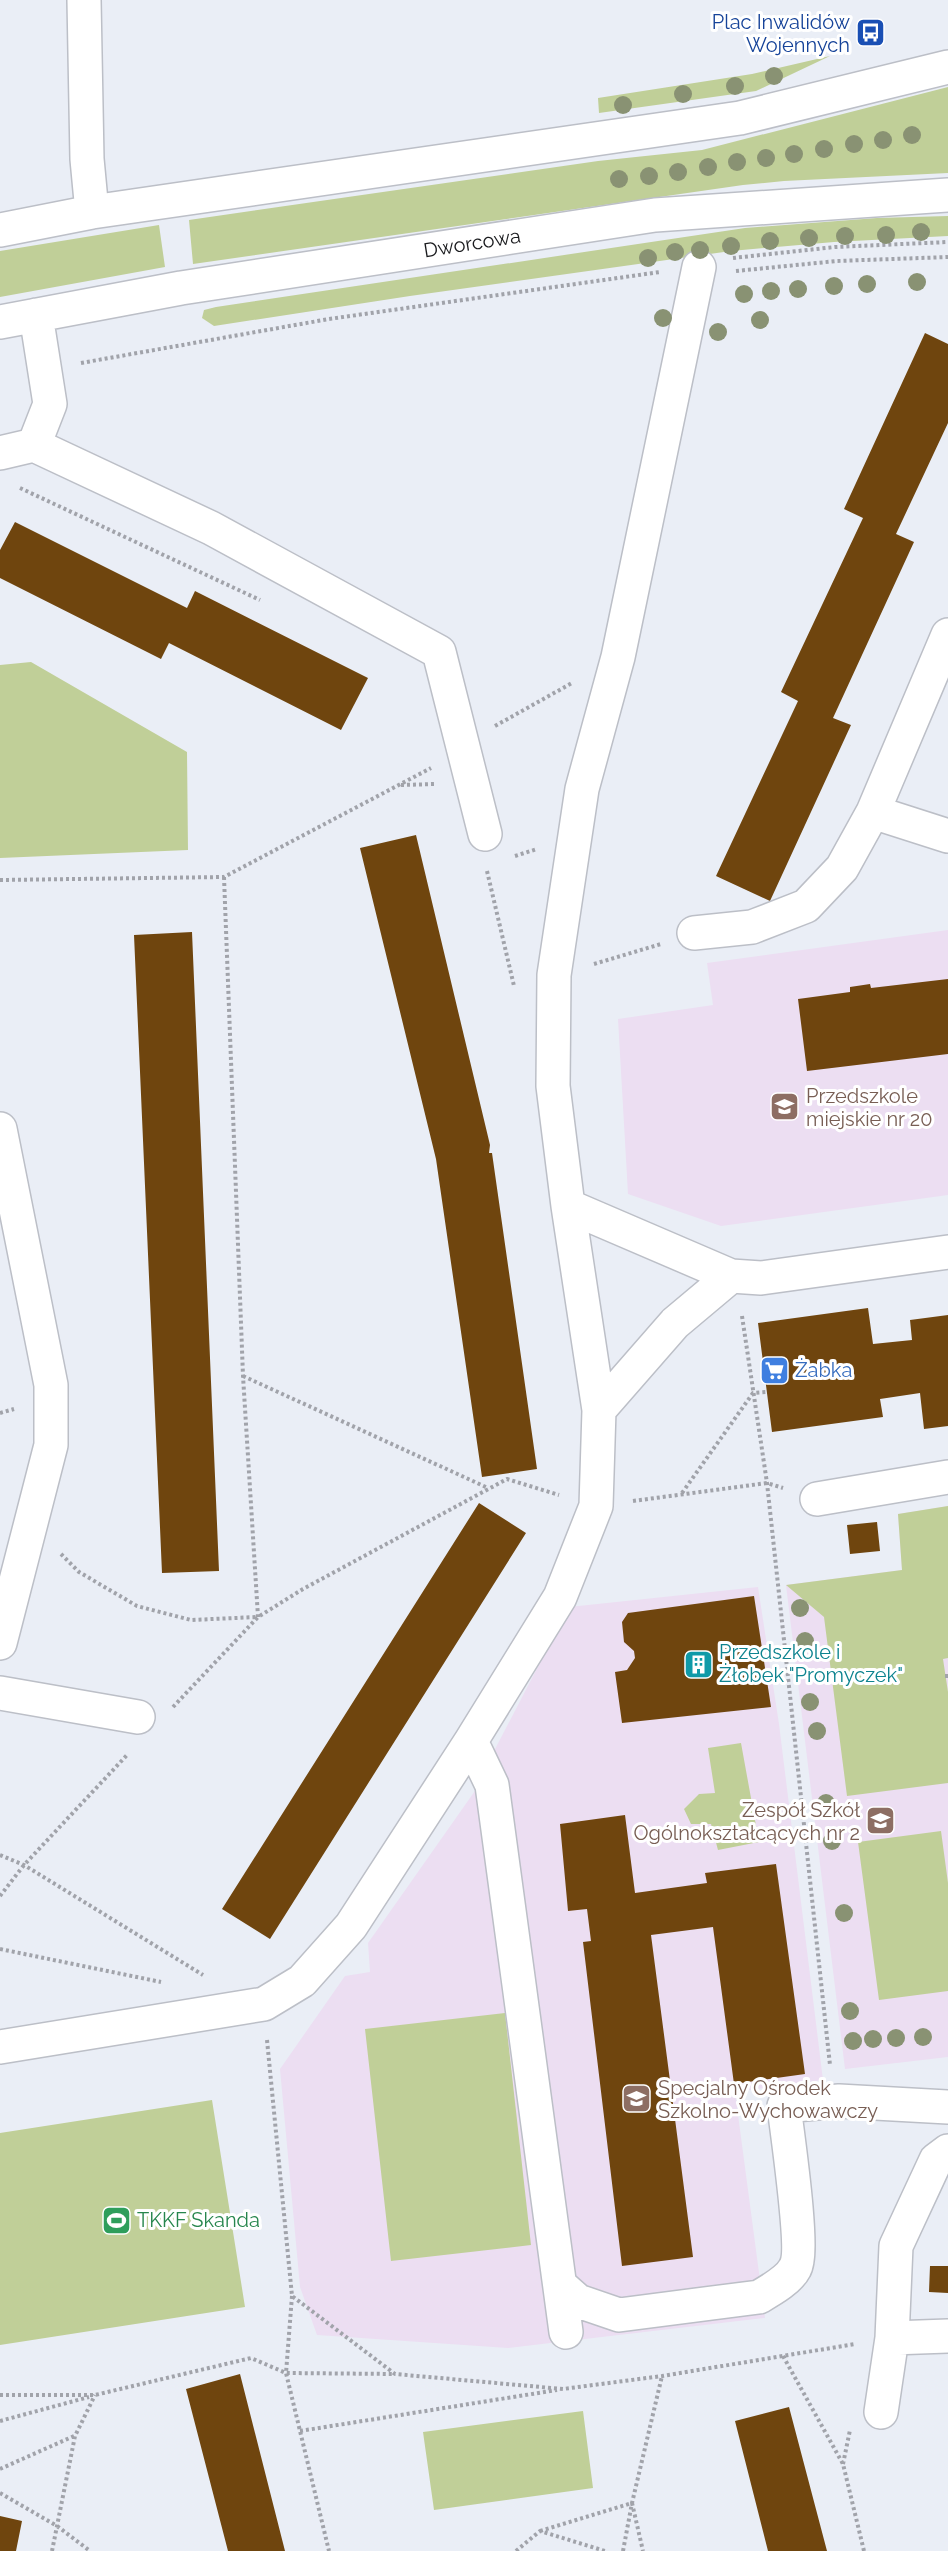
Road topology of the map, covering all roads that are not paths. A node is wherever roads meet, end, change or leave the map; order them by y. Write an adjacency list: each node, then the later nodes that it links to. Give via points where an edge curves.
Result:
1 (84, 0): 4 (street)
2 (948, 67): 4 (street, via 740,118)
3 (948, 195): 7 (street, Dworcowa, via 655,215 181,288)
4 (92, 212): 5 (street)
5 (0, 230)
6 (699, 267): 17 (street, via 618,657 582,789 555,975 553,1086)
7 (36, 315): 8 (street, Dworcowa); 9 (street, via 50,404)
8 (0, 322)
9 (34, 445): 10 (street); 13 (street, via 211,528 439,652)
10 (0, 453)
11 (948, 635): 12 (street)
12 (873, 812): 14 (street); 15 (street, via 842,868 806,906 752,927)
13 (486, 834)
14 (948, 836)
15 (693, 933)
16 (0, 1129): 23 (street, via 51,1385 51,1445)
17 (568, 1206): 19 (street); 20 (street)
18 (948, 1252): 19 (street, via 761,1278)
19 (731, 1276): 20 (street, via 675,1323)
20 (598, 1410): 26 (street, via 596,1506 560,1597)
21 (948, 1477): 22 (street)
22 (817, 1499)
23 (0, 1643)
24 (0, 1693): 25 (street)
25 (138, 1717)
26 (471, 1742): 27 (street, via 351,1926 302,1981 264,2004); 30 (street, via 492,1785)
27 (0, 2047)
28 (948, 2107): 30 (street, via 839,2101 784,2106 799,2243 796,2268 759,2297 619,2315 578,2301)
29 (948, 2151): 33 (street, via 936,2160 896,2246)
30 (560, 2285): 31 (street)
31 (566, 2332)
32 (948, 2336): 33 (street)
33 (892, 2338): 34 (street)
34 (880, 2412)

